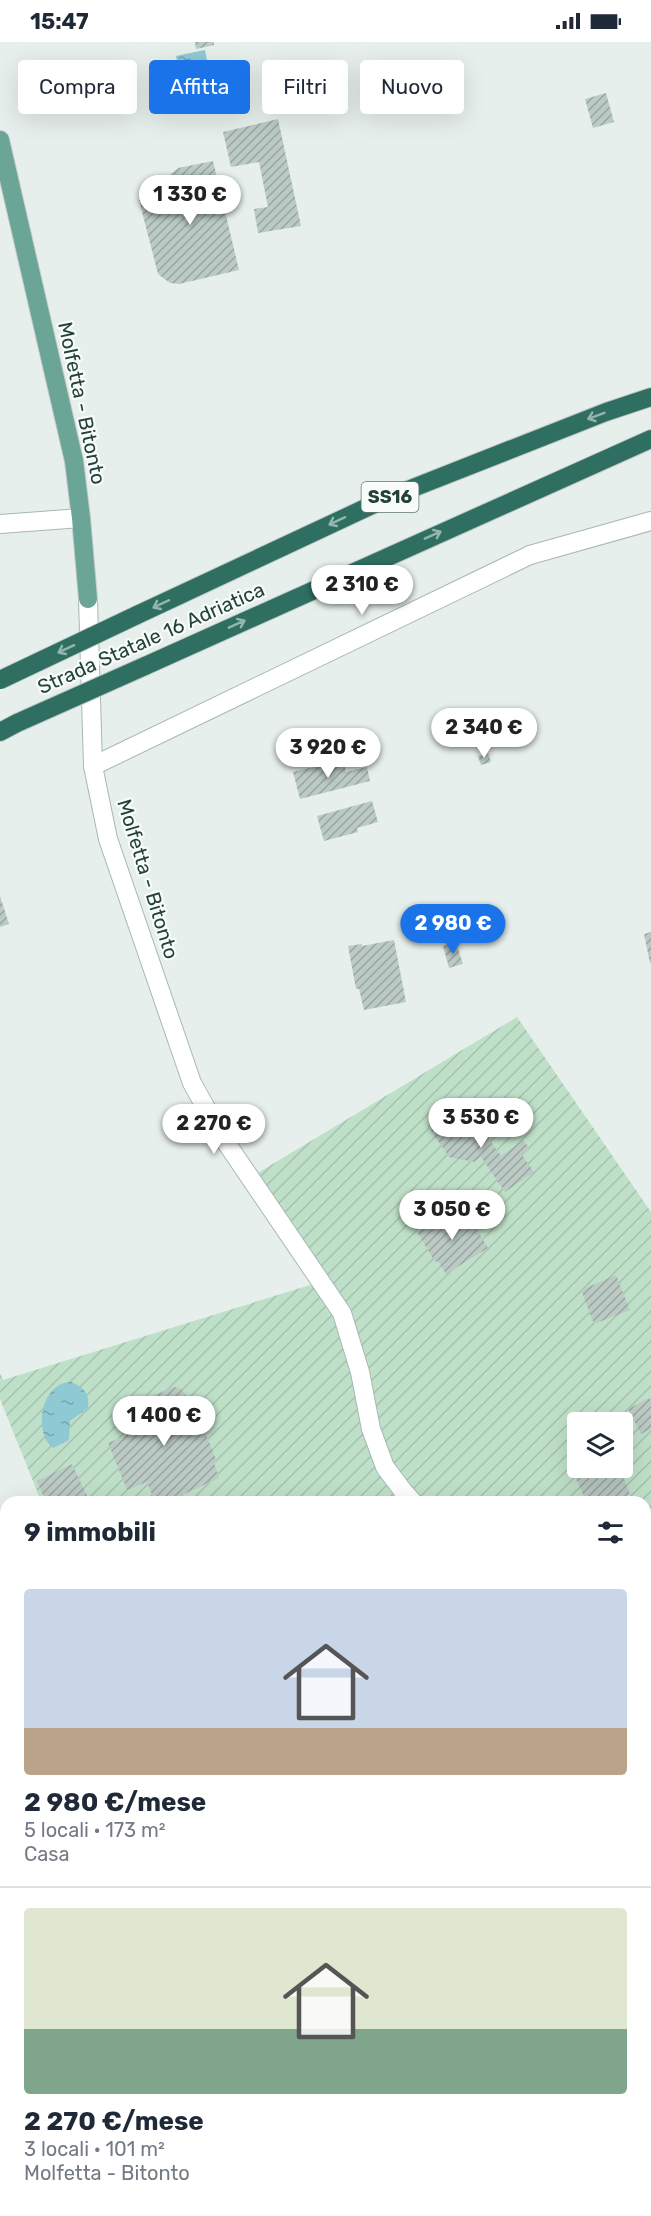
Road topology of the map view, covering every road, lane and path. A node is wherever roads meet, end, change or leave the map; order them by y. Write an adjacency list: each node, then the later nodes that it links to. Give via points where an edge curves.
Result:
1 (0, 140): 4 (main road, Molfetta - Bitonto, via 74,461)
2 (651, 397): 8 (highway, Strada Statale 16 Adriatica / SS16, one-way to 8, bridge, via 385,499)
3 (651, 439): 9 (highway, Strada Statale 16 Adriatica / SS16, one-way to 3, bridge)
4 (81, 518): 6 (street); 7 (main road, Molfetta - Bitonto)
5 (651, 521): 10 (street, via 530,555)
6 (0, 524)
7 (88, 599): 10 (street, Molfetta - Bitonto)
8 (0, 680)
9 (0, 732)
10 (93, 766): 11 (street, Molfetta - Bitonto, via 108,839 192,1083 222,1135 342,1313 360,1372 371,1429 385,1467)
11 (408, 1496)

